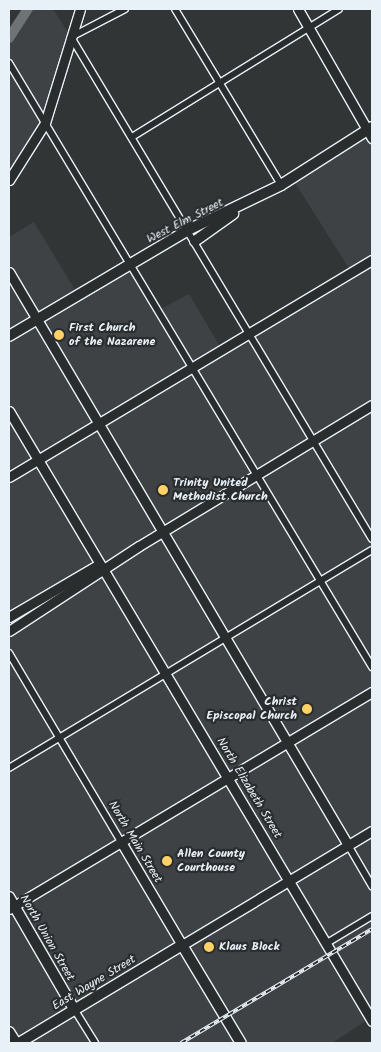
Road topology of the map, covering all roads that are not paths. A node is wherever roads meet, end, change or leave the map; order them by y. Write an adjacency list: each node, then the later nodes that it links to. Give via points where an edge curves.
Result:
1 (80, 9): 7 (main road)
2 (125, 9): 7 (street)
3 (174, 9): 9 (street)
4 (298, 9): 6 (main road)
5 (339, 9): 6 (street)
6 (309, 27): 9 (street); 11 (main road)
7 (71, 37): 10 (main road); 12 (street)
8 (9, 64): 10 (street)
9 (219, 83): 12 (street); 14 (street)
10 (45, 123): 13 (main road); 19 (street)
11 (371, 131): 14 (main road, West Elm Street)
12 (132, 137): 16 (street)
13 (9, 180)
14 (281, 186): 15 (main road, West Elm Street)
15 (241, 206): 16 (main road, West Elm Street); 17 (main road)
16 (188, 230): 17 (street); 19 (main road, West Elm Street)
17 (195, 241): 22 (street)
18 (372, 260): 22 (main road)
19 (129, 265): 21 (main road, West Elm Street); 24 (street)
20 (9, 272): 21 (main road)
21 (37, 319): 23 (main road, West Elm Street); 27 (main road)
22 (248, 334): 24 (main road); 28 (street)
23 (9, 336)
24 (191, 369): 27 (main road); 30 (street)
25 (372, 405): 28 (main road)
26 (9, 411): 29 (main road, North Elizabeth Street)
27 (100, 423): 29 (main road); 32 (main road)
28 (313, 441): 30 (main road); 33 (street)
29 (39, 459): 31 (main road); 35 (main road, North Elizabeth Street)
30 (256, 475): 32 (main road); 36 (street)
31 (9, 477)
32 (165, 530): 35 (main road); 39 (main road)
33 (372, 539)
34 (372, 550): 36 (street)
35 (104, 568): 37 (main road, via 96,566); 38 (main road); 42 (main road, North Elizabeth Street)
36 (320, 582): 39 (street); 41 (street)
37 (9, 617)
38 (9, 631)
39 (227, 637): 42 (street); 45 (main road)
40 (9, 653): 44 (street, North Main Street)
41 (372, 668)
42 (166, 674): 44 (street); 47 (main road, North Elizabeth Street)
43 (372, 692): 45 (main road)
44 (60, 738): 46 (street); 49 (street, North Main Street)
45 (288, 742): 47 (main road); 50 (main road)
46 (9, 768)
47 (228, 778): 49 (main road); 51 (main road, North Elizabeth Street)
48 (372, 831): 50 (main road)
49 (121, 842): 53 (main road); 56 (main road, North Main Street)
50 (348, 845): 51 (main road); 52 (street)
51 (289, 880): 55 (main road, North Elizabeth Street); 56 (main road)
52 (372, 886)
53 (11, 904): 57 (main road, North Union Street)
54 (372, 916): 55 (street)
55 (326, 943): 58 (main road, North Elizabeth Street)
56 (182, 944): 57 (main road, East Wayne Street); 62 (main road, North Main Street)
57 (74, 1009): 60 (main road, East Wayne Street); 61 (street, North Union Street)
58 (372, 1020)
59 (9, 1032): 60 (main road)
60 (17, 1043)
61 (95, 1043)
62 (240, 1043)

